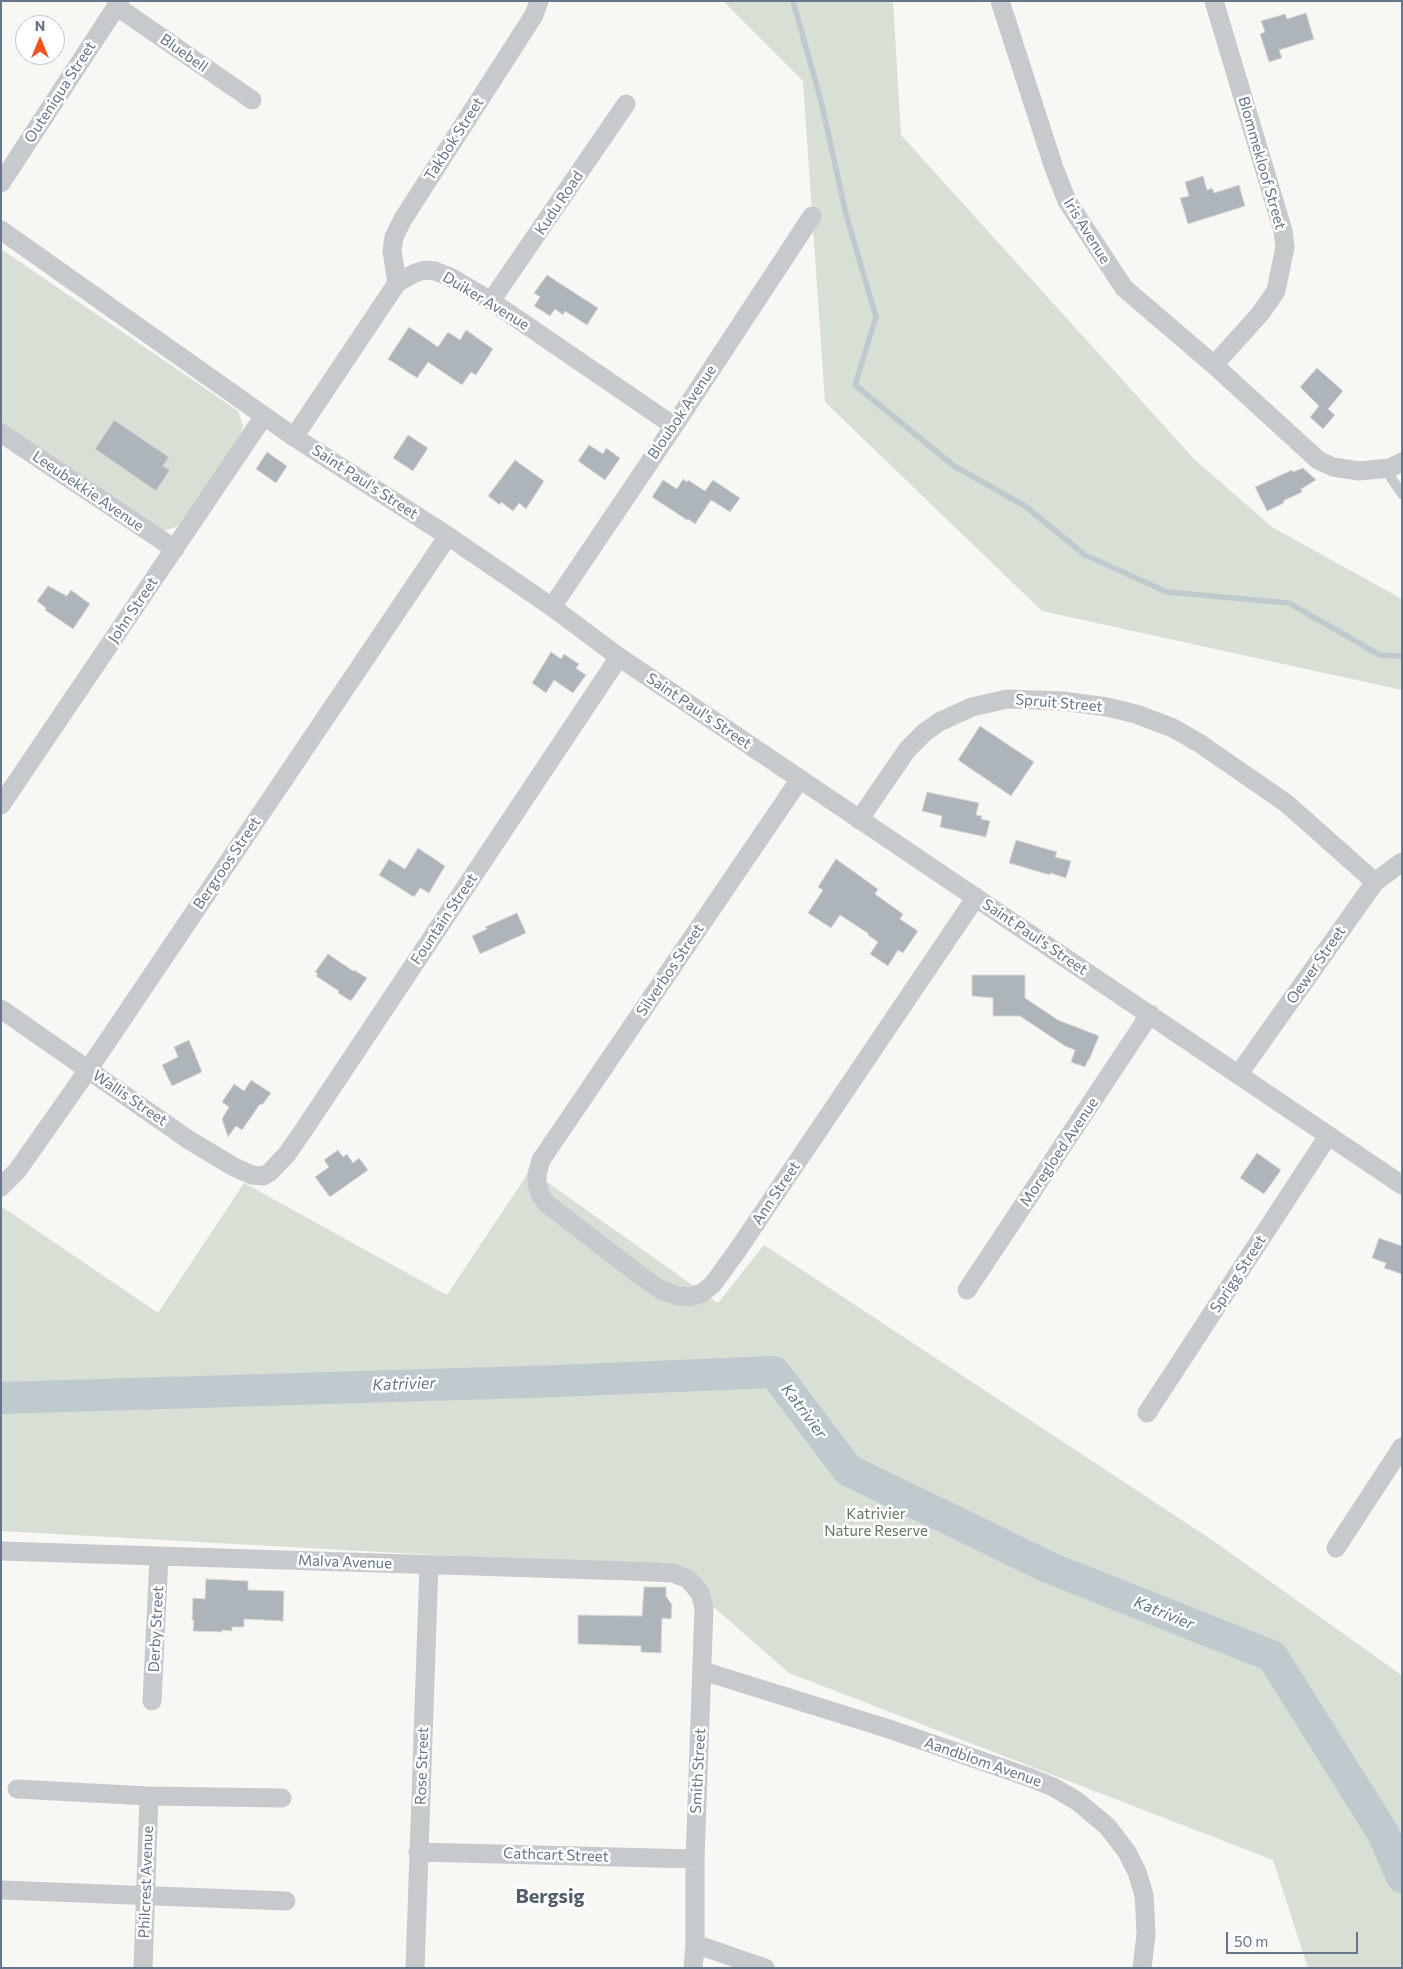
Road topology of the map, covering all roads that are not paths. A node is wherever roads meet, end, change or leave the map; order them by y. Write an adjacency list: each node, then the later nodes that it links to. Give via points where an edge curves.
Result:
1 (539, 1): 10 (street, Takbok Street, via 534,15 403,218 394,237 392,251)
2 (1000, 1): 12 (street, Iris Avenue, via 1067,201 1124,288)
3 (1214, 1): 12 (street, Blommekloof Street, via 1285,247 1276,291 1260,314)
4 (118, 4): 5 (street, Bluebell); 7 (street, Outeniqua Street)
5 (252, 100)
6 (626, 104): 11 (street, Kudu Road)
7 (1, 183)
8 (812, 216): 14 (street, Bloubok Avenue)
9 (1, 230): 13 (street, Saint Paul's Street)
10 (397, 283): 11 (street, Duiker Avenue, via 414,273 435,271); 16 (street, Duiker Avenue)
11 (491, 301): 14 (street, Duiker Avenue)
12 (1214, 365): 17 (street, Iris Avenue, via 1318,460 1350,471 1369,471)
13 (264, 416): 16 (street, Saint Paul's Street); 20 (street, John Street)
14 (674, 426): 21 (street, Bloubok Avenue)
15 (1, 433): 20 (street, Leeubekkie Avenue)
16 (294, 436): 19 (street, Saint Paul's Street)
17 (1393, 465): 18 (lane)
18 (1402, 494)
19 (448, 536): 21 (street, Saint Paul's Street); 31 (street, Bergroos Street)
20 (175, 549): 24 (street, John Street)
21 (552, 607): 22 (street, Saint Paul's Street)
22 (619, 657): 23 (street, Saint Paul's Street); 35 (street, Fountain Street, via 301,1134 276,1166)
23 (800, 779): 25 (street, Saint Paul's Street); 34 (street, Silverbos Street)
24 (1, 805)
25 (859, 820): 27 (street, Spruit Street, via 907,750 939,722 972,707 1007,699 1063,700 1136,714 1173,728 1199,743 1286,803); 28 (street, Saint Paul's Street)
26 (1402, 862): 27 (street, Oewer Street)
27 (1374, 882): 32 (street, Oewer Street)
28 (976, 897): 30 (street, Saint Paul's Street); 34 (street, Ann Street, via 737,1251 713,1284 702,1293 690,1297 661,1290 546,1203 537,1184)
29 (1, 1010): 31 (street, Wallis Street)
30 (1150, 1014): 32 (street, Saint Paul's Street); 38 (street, Moregloed Avenue)
31 (88, 1070): 35 (street, Wallis Street, via 189,1140 234,1167); 37 (street, Bergroos Street, via 18,1171)
32 (1238, 1075): 33 (street, Saint Paul's Street)
33 (1328, 1136): 36 (street, Saint Paul's Street); 39 (street, Sprigg Street)
34 (541, 1160)
35 (263, 1176)
36 (1402, 1185)
37 (1, 1187)
38 (967, 1290)
39 (1147, 1413)
40 (1402, 1447): 41 (street)
41 (1336, 1548)
42 (1, 1551): 43 (street, Malva Avenue)
43 (159, 1557): 44 (street, Malva Avenue); 47 (street, Derby Street)
44 (429, 1565): 45 (street, Malva Avenue, via 630,1570 673,1573); 51 (street, Rose Street)
45 (688, 1579): 46 (street, Smith Street, via 703,1600)
46 (703, 1671): 52 (street, Smith Street); 61 (street, Aandblom Avenue, via 890,1729 1031,1778 1077,1801 1108,1827 1127,1852 1136,1872 1144,1895 1146,1934)
47 (152, 1701)
48 (17, 1789): 49 (street)
49 (149, 1796): 50 (street); 54 (street, Philcrest Avenue)
50 (282, 1798)
51 (418, 1852): 52 (street, Cathcart Street); 58 (street, Rose Street)
52 (694, 1859): 56 (street, Smith Street)
53 (2, 1890): 54 (street)
54 (146, 1895): 55 (street); 57 (street, Philcrest Avenue)
55 (286, 1901)
56 (695, 1944): 59 (street, Smith Street); 60 (street)
57 (143, 1968)
58 (415, 1968)
59 (693, 1968)
60 (765, 1968)
61 (1142, 1968)

